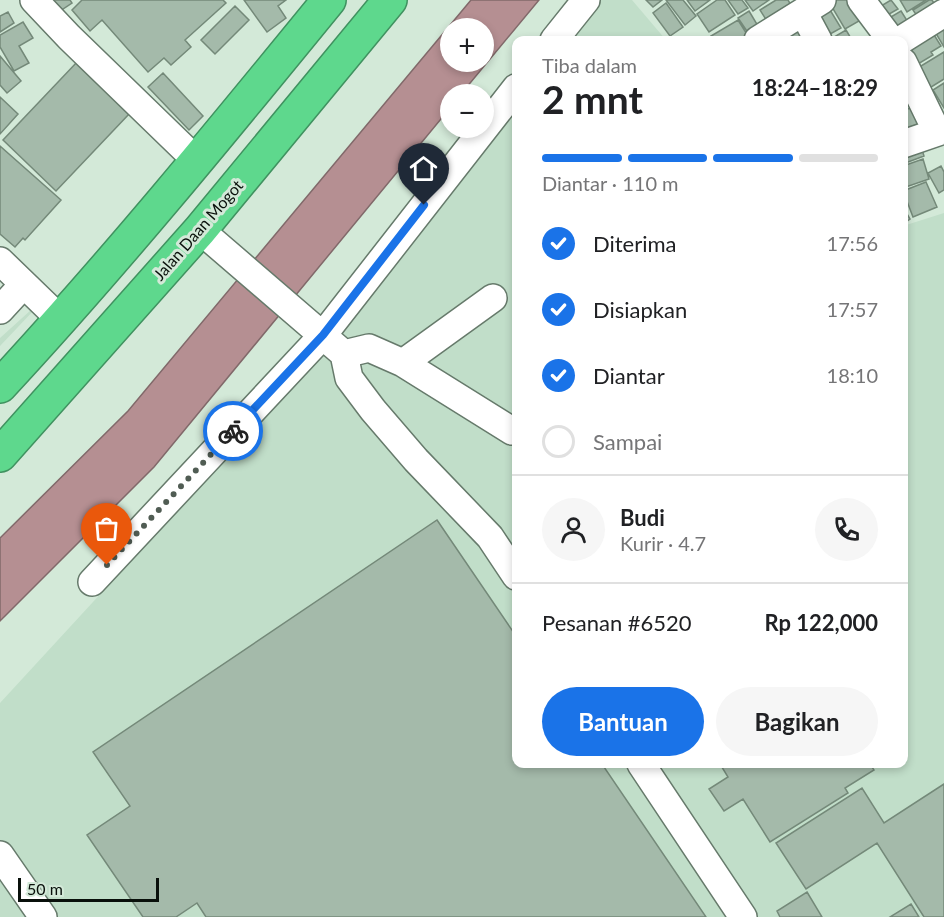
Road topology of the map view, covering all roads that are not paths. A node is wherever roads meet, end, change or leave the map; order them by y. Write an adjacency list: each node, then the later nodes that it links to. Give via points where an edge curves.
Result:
1 (34, 0): 17 (street)
2 (329, 0): 17 (highway)
3 (390, 0): 18 (highway, Jalan Daan Mogot)
4 (586, 0): 8 (street)
5 (861, 0): 11 (street)
6 (812, 6): 9 (street); 10 (street)
7 (944, 13): 12 (street)
8 (557, 36)
9 (764, 36)
10 (817, 36)
11 (888, 36)
12 (907, 36)
13 (908, 71): 15 (street)
14 (512, 93): 24 (street)
15 (941, 131): 16 (street)
16 (908, 142)
17 (198, 162): 23 (highway)
18 (206, 234): 24 (street); 29 (highway, Jalan Daan Mogot)
19 (0, 261): 20 (street)
20 (23, 285): 22 (street); 23 (street)
21 (494, 298): 26 (street)
22 (0, 310)
23 (61, 320): 27 (highway)
24 (320, 333): 25 (street); 31 (street)
25 (344, 354): 26 (street, via 369,348); 30 (street, via 349,378 373,410 490,537)
26 (403, 363): 28 (street)
27 (0, 386)
28 (512, 431)
29 (0, 455)
30 (512, 570)
31 (92, 582)
32 (643, 768): 35 (street)
33 (0, 855): 34 (street)
34 (43, 917)
35 (742, 917)

